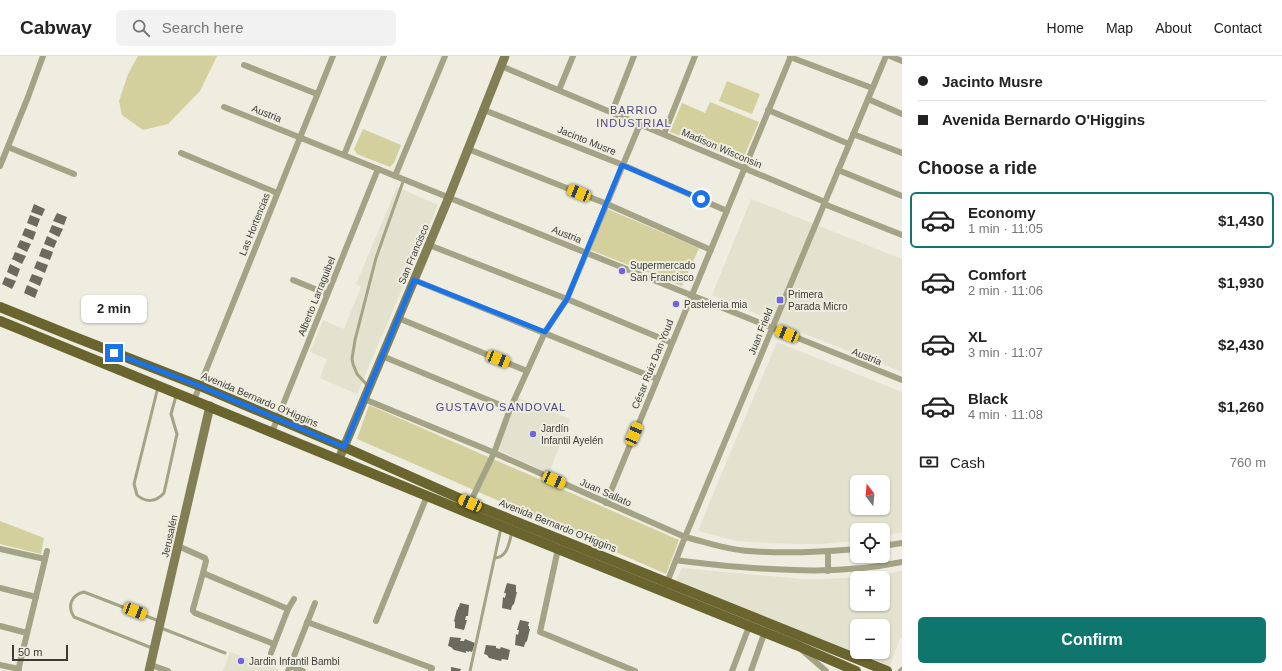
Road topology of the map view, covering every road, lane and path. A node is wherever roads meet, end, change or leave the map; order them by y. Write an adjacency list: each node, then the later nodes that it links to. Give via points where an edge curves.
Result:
1 (43, 56): 29 (street)
2 (333, 56): 17 (street, Las Hortencias)
3 (384, 56): 33 (street)
4 (445, 56): 40 (street)
5 (505, 56): 14 (street, San Francisco)
6 (573, 56): 16 (street)
7 (634, 56): 22 (street)
8 (695, 56): 25 (street)
9 (790, 56): 15 (street); 21 (street, César Ruiz Dan Youd)
10 (886, 56): 15 (street, Juan Frield)
11 (890, 56): 12 (street)
12 (902, 61)
13 (244, 65): 17 (street)
14 (501, 66): 16 (street, Madison Wisconsin); 20 (street, San Francisco)
15 (872, 88): 18 (street, Juan Frield)
16 (559, 90): 22 (street, Madison Wisconsin)
17 (317, 94): 27 (street, Las Hortencias)
18 (868, 99): 23 (street); 26 (street, Juan Frield)
19 (224, 107): 27 (street, Austria)
20 (484, 110): 30 (street, San Francisco); 34 (street, Jacinto Musre)
21 (768, 110): 28 (street); 36 (street, César Ruiz Dan Youd)
22 (612, 112): 24 (street, Madison Wisconsin)
23 (902, 114)
24 (640, 124): 25 (street, Madison Wisconsin); 34 (street)
25 (664, 134): 36 (street, Madison Wisconsin)
26 (853, 134): 28 (street, Juan Frield); 32 (street)
27 (300, 137): 33 (street, Austria); 42 (street, Las Hortencias)
28 (849, 144): 38 (street, Juan Frield)
29 (8, 147): 35 (street); 39 (street)
30 (468, 149): 44 (street, San Francisco); 46 (street)
31 (181, 153): 42 (street)
32 (902, 153)
33 (344, 155): 37 (street, Austria)
34 (622, 165): 46 (street); 47 (street, Jacinto Musre)
35 (0, 166)
36 (744, 168): 45 (street, Madison Wisconsin); 47 (street, César Ruiz Dan Youd)
37 (378, 169): 40 (street, Austria); 54 (street, Alberto Larraguibel)
38 (838, 170): 43 (street); 45 (street, Juan Frield)
39 (74, 174)
40 (395, 176): 41 (street, Austria)
41 (404, 179): 44 (street, Austria); 71 (lane, via 374,264 352,359 360,379)
42 (277, 193): 70 (street, Las Hortencias)
43 (902, 196)
44 (449, 197): 49 (street, San Francisco); 51 (street, Austria)
45 (825, 203): 48 (street, Madison Wisconsin); 62 (street, Juan Frield)
46 (607, 204): 50 (street); 51 (street)
47 (727, 211): 50 (street, César Ruiz Dan Youd)
48 (902, 235)
49 (429, 245): 53 (street, San Francisco); 56 (street)
50 (711, 250): 55 (street, César Ruiz Dan Youd)
51 (586, 253): 55 (street, Austria); 56 (street)
52 (293, 280): 54 (street)
53 (414, 280): 59 (street, San Francisco); 63 (street)
54 (328, 294): 77 (street, Alberto Larraguibel)
55 (692, 296): 62 (street, Austria); 64 (street, César Ruiz Dan Youd)
56 (567, 299): 63 (street); 64 (street)
57 (0, 307): 61 (main road, Avenida Bernardo O'Higgins)
58 (0, 315): 61 (main road, via 26,325)
59 (398, 318): 65 (street, San Francisco); 66 (street)
60 (0, 321): 69 (main road, Avenida Bernardo O'Higgins)
61 (42, 324): 70 (main road, Avenida Bernardo O'Higgins)
62 (773, 328): 68 (street, Austria); 87 (street, Juan Frield)
63 (545, 332): 66 (street); 67 (street)
64 (672, 343): 67 (street, César Ruiz Dan Youd)
65 (382, 356): 71 (street, San Francisco); 76 (street)
66 (527, 371): 76 (street)
67 (657, 379): 83 (street, César Ruiz Dan Youd)
68 (902, 380)
69 (159, 386): 72 (main road, Avenida Bernardo O'Higgins); 72 (lane, via 134,484 138,495 147,500 155,500 164,493 177,434 171,414)
70 (200, 386): 74 (street, Las Hortencias); 77 (main road, Avenida Bernardo O'Higgins)
71 (369, 387): 73 (street, San Francisco)
72 (177, 393): 74 (main road, Avenida Bernardo O'Higgins)
73 (364, 399): 79 (street, San Francisco); 80 (street, Juan Sallato)
74 (194, 400): 75 (main road, Avenida Bernardo O'Higgins)
75 (210, 406): 78 (main road, Avenida Bernardo O'Higgins); 90 (street, Jerusalén)
76 (510, 409): 80 (street)
77 (277, 419): 78 (street, Alberto Larraguibel); 79 (main road, Avenida Bernardo O'Higgins)
78 (272, 432): 81 (main road, Avenida Bernardo O'Higgins)
79 (344, 447): 81 (street, San Francisco); 84 (main road, Avenida Bernardo O'Higgins)
80 (494, 454): 83 (street, Juan Sallato); 84 (street)
81 (339, 459): 82 (main road, Avenida Bernardo O'Higgins)
82 (427, 496): 84 (main road, Avenida Bernardo O'Higgins); 108 (street)
83 (606, 502): 87 (street, Juan Sallato)
84 (468, 507): 85 (main road, Avenida Bernardo O'Higgins); 102 (main road, Avenida Bernardo O'Higgins)
85 (502, 526): 86 (main road, Avenida Bernardo O'Higgins); 96 (lane)
86 (512, 531): 92 (main road, Avenida Bernardo O'Higgins); 96 (lane, via 505,553)
87 (685, 537): 95 (street, Juan Sallato, via 747,551); 98 (street, Juan Frield)
88 (902, 543): 89 (street)
89 (890, 545)
90 (178, 546): 101 (street, via 205,558); 111 (street, Jerusalén)
91 (0, 549): 97 (street)
92 (558, 549): 102 (main road, Avenida Bernardo O'Higgins); 129 (street, via 540,632)
93 (850, 549): 95 (street, Juan Sallato)
94 (47, 551): 97 (street)
95 (828, 551): 100 (street)
96 (495, 558): 128 (lane)
97 (45, 559): 104 (street)
98 (676, 560): 100 (street, via 764,570); 102 (street, Juan Frield)
99 (902, 562): 100 (street)
100 (828, 570)
101 (203, 573): 107 (street); 115 (street, via 193,611)
102 (665, 587): 110 (main road, Avenida Bernardo O'Higgins)
103 (0, 588): 104 (street)
104 (36, 597): 114 (street)
105 (294, 599): 107 (street)
106 (315, 603): 109 (street)
107 (288, 609): 115 (street)
108 (376, 621)
109 (307, 622): 122 (street); 124 (street)
110 (751, 622): 113 (main road, Avenida Bernardo O'Higgins); 130 (street)
111 (160, 624): 117 (street, Jerusalén); 117 (lane, via 84,592 75,596 70,604 74,617); 118 (lane)
112 (0, 626): 114 (street)
113 (766, 628): 116 (main road, Avenida Bernardo O'Higgins); 131 (street); 134 (main road, Avenida Bernardo O'Higgins)
114 (27, 633): 125 (street)
115 (274, 644): 119 (street)
116 (796, 645): 132 (street); 133 (main road, Avenida Bernardo O'Higgins)
117 (154, 649): 121 (street, Jerusalén)
118 (226, 653)
119 (271, 653)
120 (0, 665): 125 (street)
121 (150, 668): 126 (street)
122 (289, 668): 127 (street)
123 (902, 668): 135 (lane)
124 (431, 669)
125 (19, 670)
126 (168, 671)
127 (304, 671)
128 (470, 671)
129 (635, 671)
130 (732, 671)
131 (751, 671)
132 (826, 671)
133 (856, 671)
134 (887, 671)
135 (899, 671)

